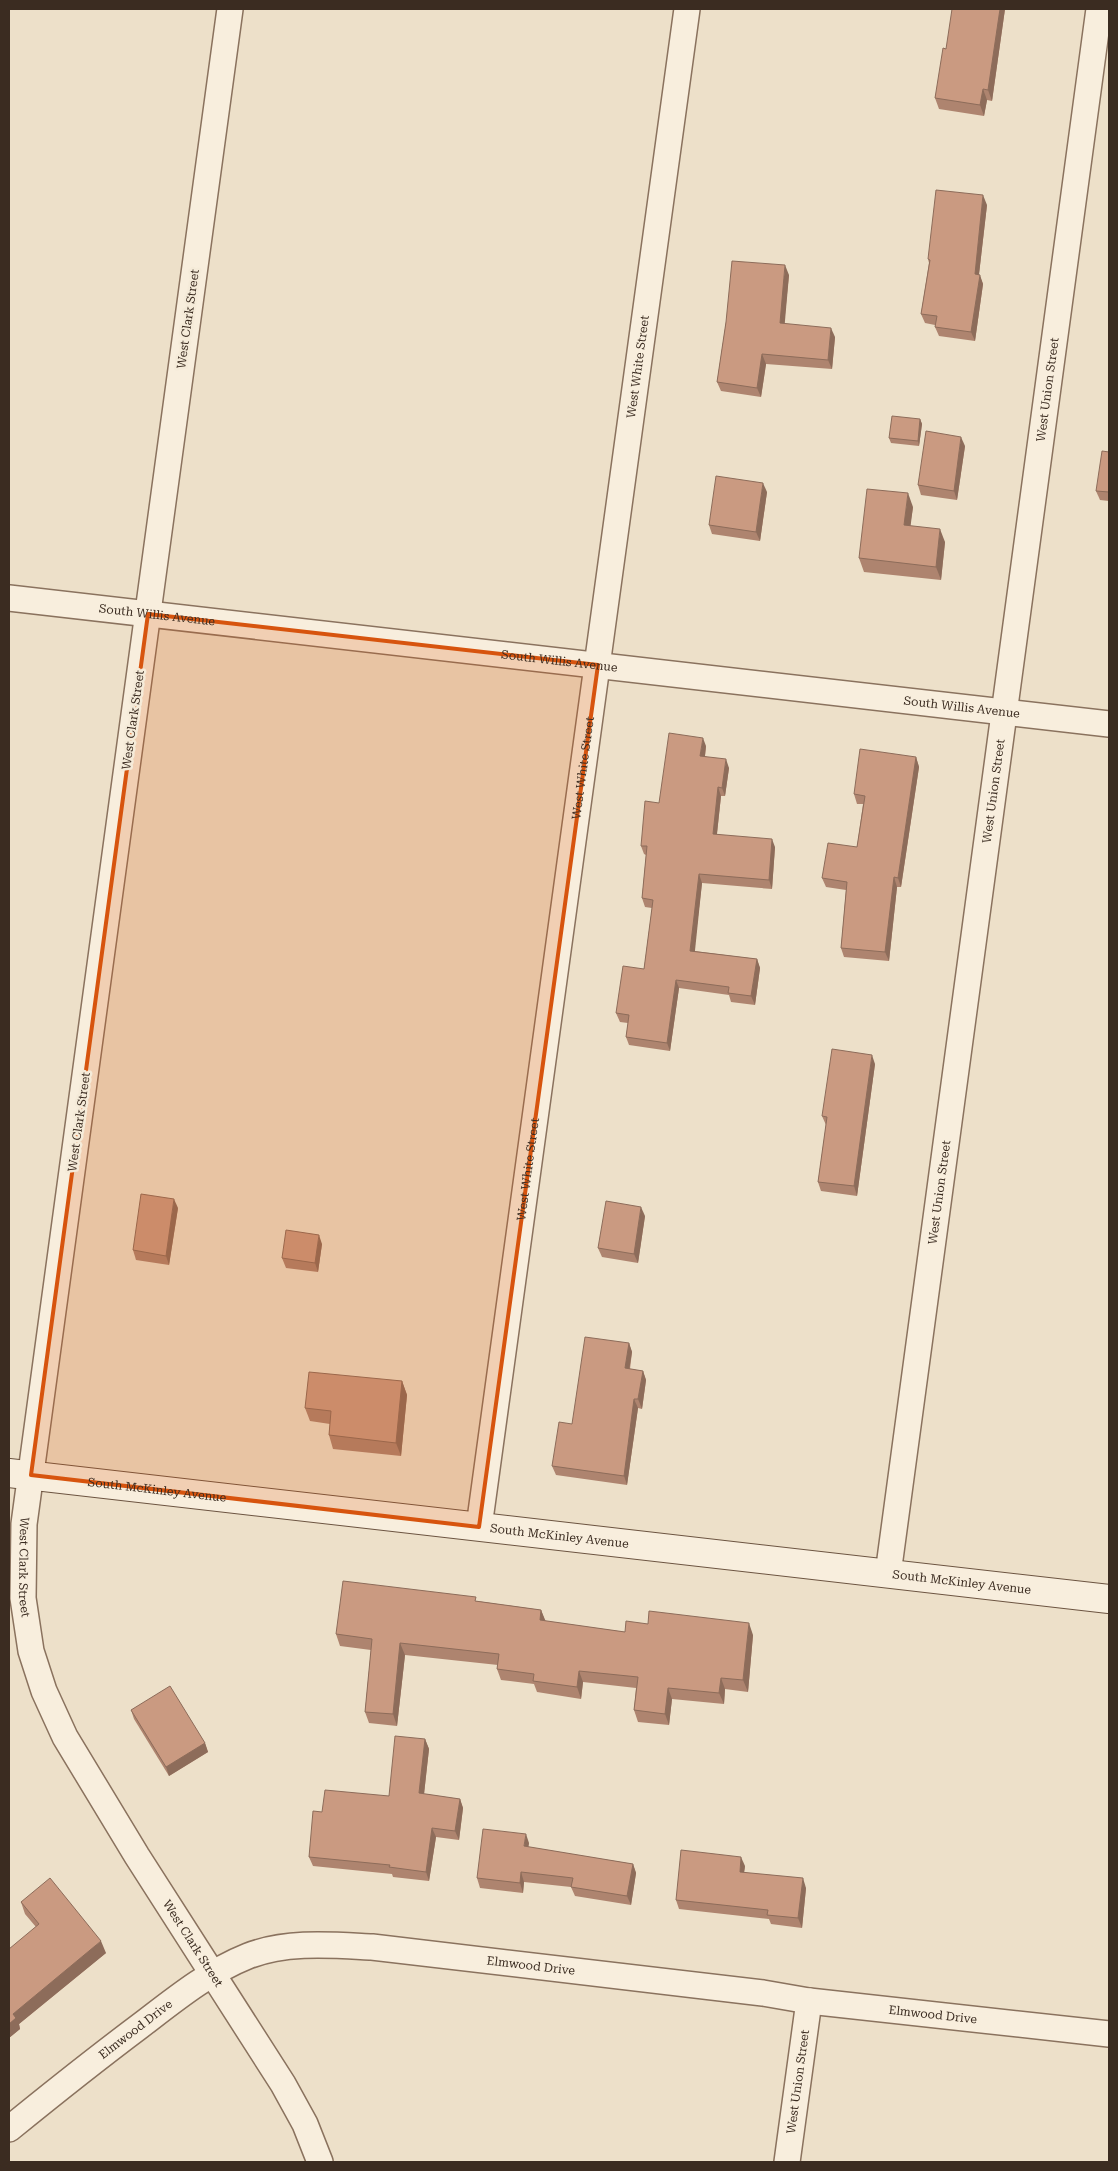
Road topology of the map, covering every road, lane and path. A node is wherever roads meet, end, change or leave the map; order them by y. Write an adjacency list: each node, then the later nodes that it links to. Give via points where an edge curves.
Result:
1 (230, 9): 5 (street, West Clark Street)
2 (687, 9): 6 (street, West White Street)
3 (1099, 9): 7 (street, West Union Street)
4 (9, 598): 5 (street, South Willis Avenue)
5 (148, 614): 6 (street, South Willis Avenue); 9 (street, West Clark Street)
6 (598, 665): 7 (street, South Willis Avenue); 10 (street, West White Street)
7 (1004, 712): 8 (street, South Willis Avenue); 11 (street, West Union Street)
8 (1109, 724)
9 (20, 1474): 10 (street, South McKinley Avenue); 13 (street, West Clark Street, via 23,1598 31,1651 44,1692 65,1737)
10 (480, 1526): 11 (street, South McKinley Avenue)
11 (888, 1574): 12 (street, South McKinley Avenue)
12 (1109, 1599)
13 (212, 1974): 14 (street, Elmwood Drive, via 249,1956 280,1948 372,1946); 16 (street, Elmwood Drive, via 89,2064); 17 (street, West Clark Street, via 283,2084 305,2124)
14 (809, 2001): 15 (street, Elmwood Drive); 18 (street, West Union Street)
15 (1109, 2034)
16 (9, 2129)
17 (320, 2162)
18 (787, 2162)

